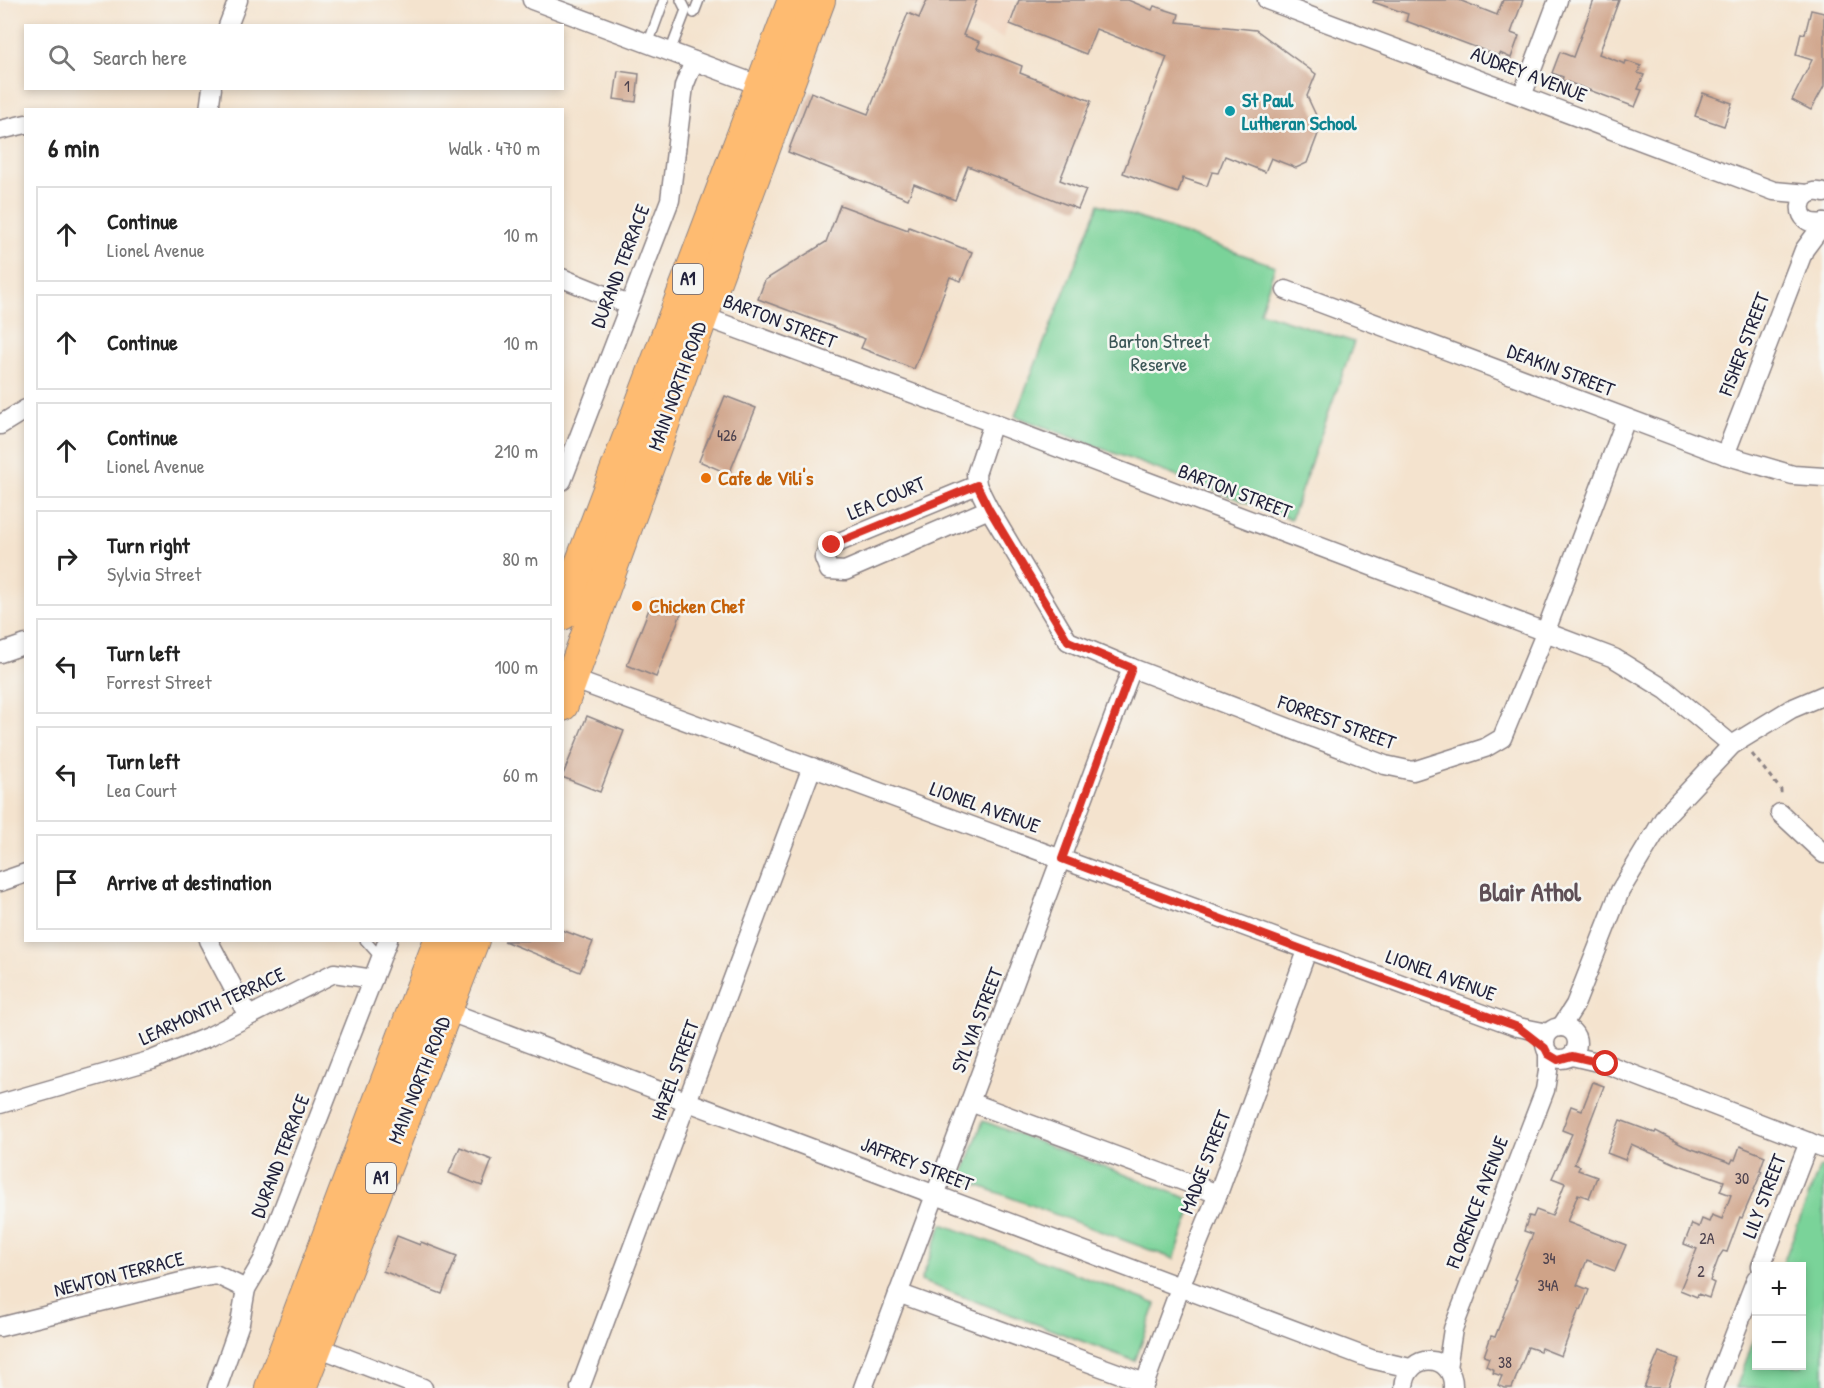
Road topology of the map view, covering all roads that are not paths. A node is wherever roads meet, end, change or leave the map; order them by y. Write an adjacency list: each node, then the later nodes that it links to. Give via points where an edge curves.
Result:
1 (238, 0): 11 (street)
2 (532, 0): 12 (street)
3 (664, 0): 12 (lane)
4 (681, 0): 10 (lane)
5 (699, 0): 10 (lane)
6 (794, 0): 15 (highway, MAIN NORTH ROAD / A1)
7 (819, 0): 15 (highway, MAIN NORTH ROAD / A1)
8 (1267, 0): 16 (street, AUDREY AVENUE)
9 (1558, 0): 16 (street)
10 (690, 11): 13 (lane)
11 (229, 24)
12 (648, 44): 13 (street)
13 (670, 52): 14 (street)
14 (694, 61): 15 (street); 26 (street, DURAND TERRACE, via 684,86 670,200)
15 (772, 91): 27 (highway, MAIN NORTH ROAD / A1); 37 (highway, MAIN NORTH ROAD / A1)
16 (1522, 96): 20 (street, AUDREY AVENUE)
17 (24, 124): 18 (street)
18 (0, 130)
19 (1818, 190): 20 (street, AUDREY AVENUE); 21 (street, via 1801,203)
20 (1774, 191): 21 (street, AUDREY AVENUE)
21 (1802, 214): 22 (street, via 1809,223); 23 (street, FISHER STREET)
22 (1824, 223): 23 (street, FISHER STREET)
23 (1804, 250): 32 (street, FISHER STREET)
24 (564, 279): 26 (street)
25 (1286, 290): 29 (street, DEAKIN STREET)
26 (629, 305): 33 (street, DURAND TERRACE)
27 (702, 316): 30 (street, BARTON STREET); 42 (highway, MAIN NORTH ROAD / A1)
28 (24, 410): 31 (street)
29 (1626, 419): 32 (street, DEAKIN STREET); 38 (street, FORREST STREET)
30 (993, 423): 35 (street, via 976,474); 38 (street, BARTON STREET)
31 (0, 425)
32 (1725, 455): 34 (street, DEAKIN STREET, via 1793,476)
33 (564, 476)
34 (1824, 477)
35 (977, 485): 36 (street, FORREST STREET); 36 (street, LEA COURT, via 832,545 824,558 829,570 845,571)
36 (989, 509): 41 (street, FORREST STREET, via 1068,641)
37 (564, 609)
38 (1545, 631): 41 (street, FORREST STREET, via 1502,738 1485,748 1413,771 1385,765); 44 (street, BARTON STREET, via 1614,658 1666,690)
39 (24, 645): 40 (street)
40 (0, 653)
41 (1132, 668): 48 (street, SYLVIA STREET)
42 (567, 692): 45 (street, LIONEL AVENUE)
43 (1824, 695): 44 (street, FLORENCE AVENUE, via 1791,709)
44 (1736, 742): 62 (street, FLORENCE AVENUE, via 1666,814 1620,891)
45 (812, 767): 48 (street, LIONEL AVENUE); 63 (street, HAZEL STREET)
46 (1780, 813): 47 (street)
47 (1824, 854)
48 (1062, 859): 56 (street, LIONEL AVENUE); 64 (street, SYLVIA STREET)
49 (24, 874): 50 (street)
50 (0, 882)
51 (209, 942): 61 (street)
52 (367, 942): 57 (lane)
53 (387, 942): 57 (street, DURAND TERRACE)
54 (439, 942): 59 (highway, MAIN NORTH ROAD / A1)
55 (472, 942): 60 (highway, MAIN NORTH ROAD / A1)
56 (1307, 951): 62 (street, LIONEL AVENUE); 67 (street, MADGE STREET)
57 (381, 958): 58 (street, DURAND TERRACE)
58 (373, 979): 61 (street, LEARMONTH TERRACE, via 334,973); 71 (street, DURAND TERRACE, via 264,1260)
59 (418, 1000): 60 (highway); 76 (highway, MAIN NORTH ROAD / A1)
60 (447, 1011): 63 (street, JAFFREY STREET); 76 (highway, MAIN NORTH ROAD / A1)
61 (248, 1016): 65 (street, LEARMONTH TERRACE, via 152,1060)
62 (1561, 1045): 66 (street, LIONEL AVENUE); 75 (street, FLORENCE AVENUE)
63 (687, 1101): 68 (street, JAFFREY STREET); 86 (street, HAZEL STREET)
64 (970, 1102): 67 (street); 68 (street, SYLVIA STREET)
65 (0, 1104)
66 (1817, 1145): 69 (street, LILY STREET)
67 (1218, 1194): 70 (street, MADGE STREET)
68 (936, 1195): 70 (street, JAFFREY STREET); 73 (street, SYLVIA STREET)
69 (1763, 1262)
70 (1180, 1288): 77 (street, JAFFREY STREET); 81 (street, MADGE STREET)
71 (246, 1289): 74 (street, NEWTON TERRACE, via 217,1275 197,1278); 82 (street, DURAND TERRACE, via 240,1323)
72 (1752, 1289): 89 (street)
73 (898, 1293): 81 (street); 87 (street, SYLVIA STREET)
74 (0, 1327)
75 (1453, 1329): 78 (street, FLORENCE AVENUE); 80 (street, FLORENCE AVENUE)
76 (302, 1341): 83 (highway, MAIN NORTH ROAD / A1); 84 (highway, MAIN NORTH ROAD / A1); 85 (street)
77 (1371, 1359): 79 (street, JAFFREY STREET); 88 (street, JAFFREY STREET)
78 (1428, 1360): 79 (street); 80 (street, via 1438,1362)
79 (1410, 1368): 88 (street)
80 (1453, 1382)
81 (1144, 1385)
82 (217, 1388)
83 (271, 1388)
84 (300, 1388)
85 (423, 1388)
86 (580, 1388)
87 (863, 1388)
88 (1403, 1388)
89 (1714, 1388)

